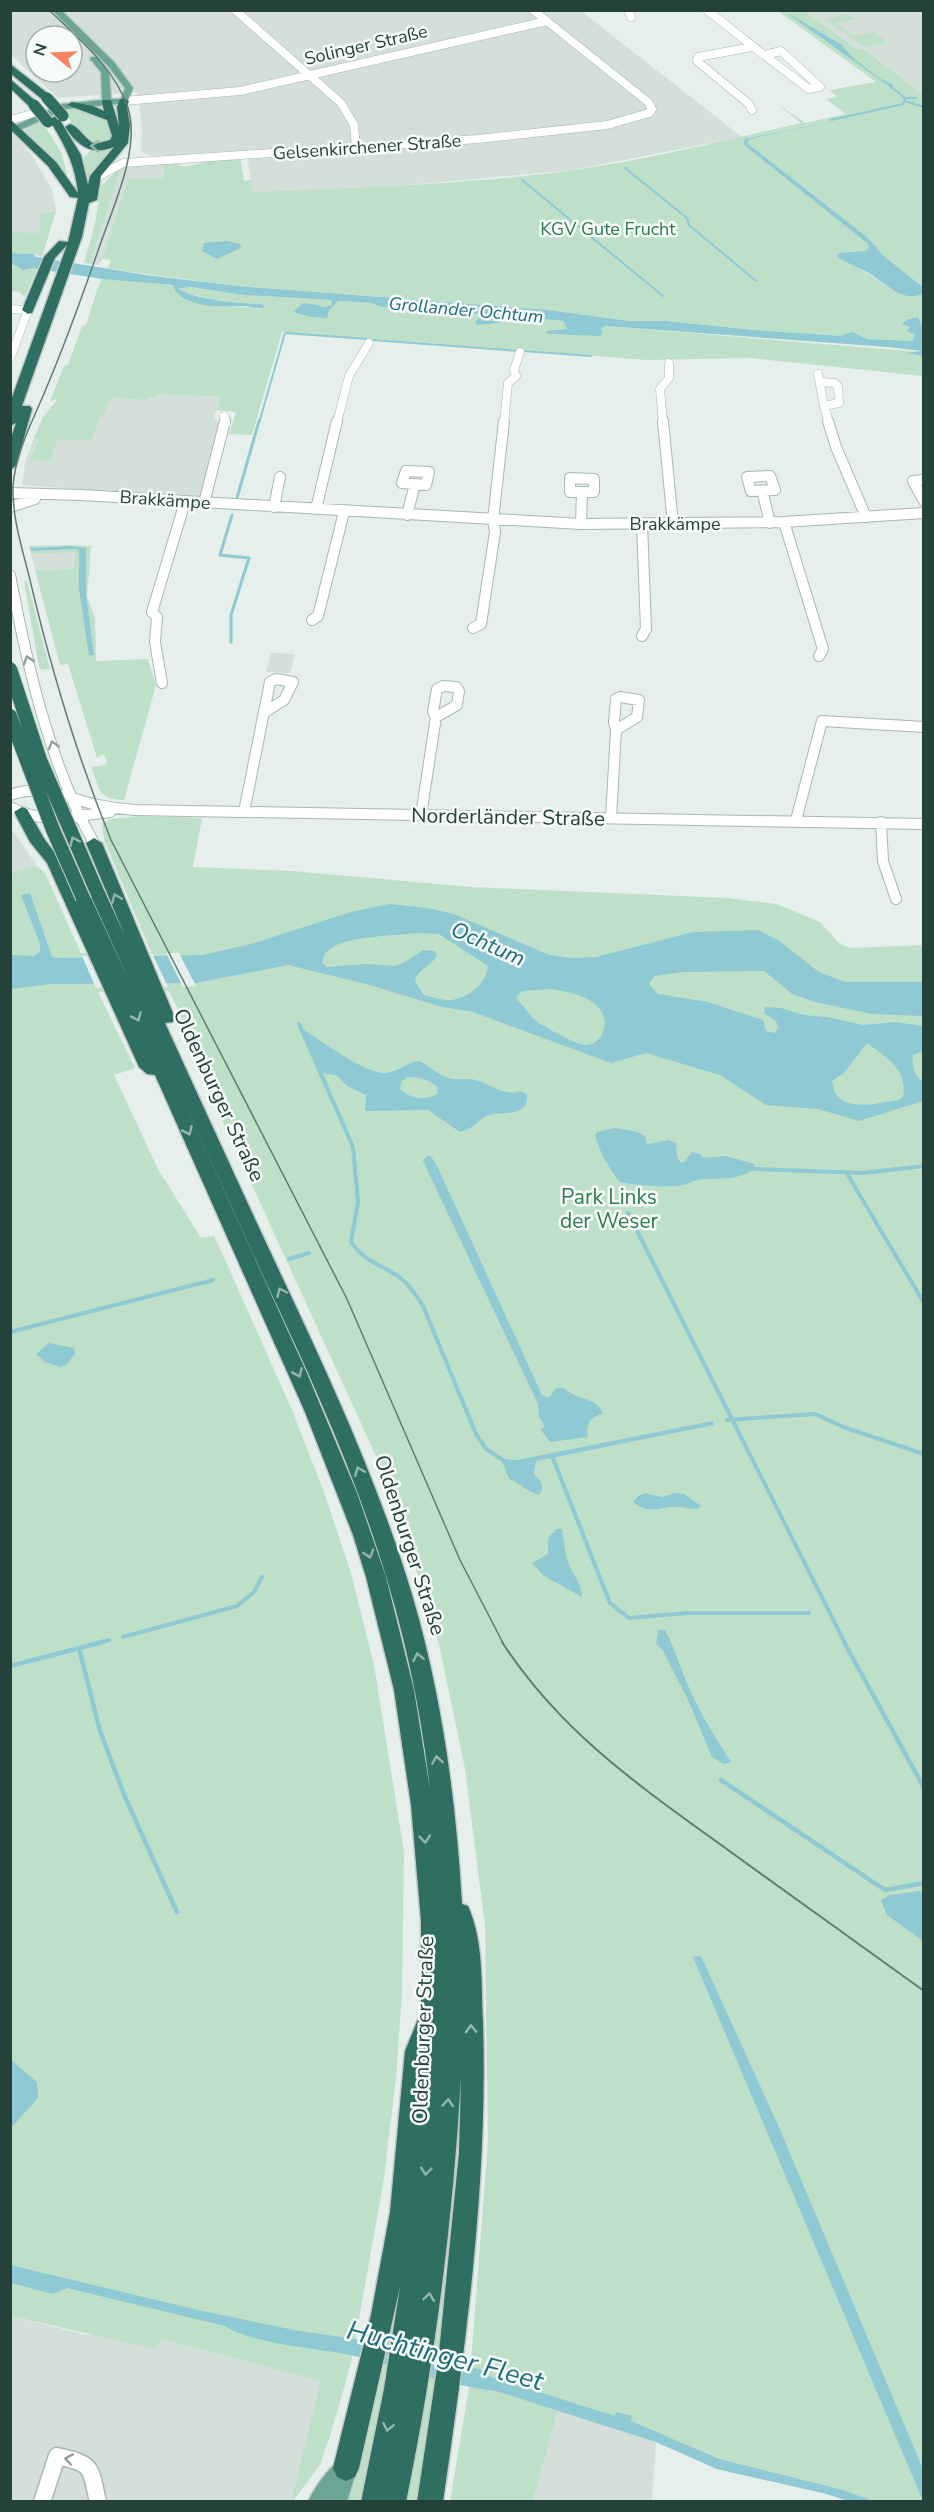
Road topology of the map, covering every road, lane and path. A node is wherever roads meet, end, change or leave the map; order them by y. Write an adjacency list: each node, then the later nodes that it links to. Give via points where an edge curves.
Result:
1 (235, 10): 12 (street)
2 (533, 10): 5 (street)
3 (707, 10): 7 (street)
4 (51, 11): 6 (main road); 15 (main road, via 118,71 129,88)
5 (547, 21): 12 (street, Solinger Straße); 22 (street, Gelsenkirchener Straße, via 652,109 644,116 513,136)
6 (61, 24)
7 (752, 47): 9 (street); 18 (street, via 698,57 697,61)
8 (84, 50): 14 (main road, via 105,72)
9 (762, 54): 9 (street, via 809,89 820,87 781,51)
10 (10, 67): 16 (highway)
11 (10, 74): 16 (highway)
12 (311, 75): 15 (street, Solinger Straße, via 228,93); 22 (street, via 349,114)
13 (10, 82): 16 (highway)
14 (107, 100): 15 (main road, Solinger Straße); 16 (main road); 17 (main road); 19 (highway)
15 (124, 100): 23 (highway, via 123,143)
16 (39, 104): 20 (highway, bridge); 20 (highway, bridge); 21 (main road)
17 (72, 105): 19 (highway); 21 (main road)
18 (752, 110)
19 (110, 118): 20 (highway, one-way to 20, via 117,140 94,147 80,142)
20 (55, 119): 24 (highway, via 73,174); 25 (highway, via 80,164 84,198)
21 (12, 127): 24 (highway, via 26,136)
22 (356, 148): 23 (street, Gelsenkirchener Straße, via 161,159 119,164)
23 (94, 179): 25 (highway, via 89,207)
24 (74, 195): 26 (highway)
25 (81, 217): 26 (highway)
26 (59, 267): 28 (highway); 33 (highway); 36 (highway); 37 (highway, via 65,296)
27 (10, 309): 28 (street)
28 (28, 310): 31 (street)
29 (369, 344): 50 (street, via 363,357 352,365 346,382)
30 (520, 352): 55 (street, via 516,376 508,383)
31 (10, 359)
32 (669, 363): 60 (street, via 669,378 660,389)
33 (10, 391)
34 (824, 406): 34 (street, via 839,403 838,393 835,384 820,378); 54 (street, via 836,447)
35 (224, 416): 47 (street, via 226,424)
36 (10, 422)
37 (10, 466)
38 (280, 477): 49 (street)
39 (924, 480): 45 (street, via 913,481)
40 (415, 484): 53 (street)
41 (762, 490): 57 (street)
42 (582, 492): 58 (street)
43 (10, 493): 44 (street, Brakkämpe)
44 (56, 496): 46 (street, Brakkämpe); 48 (street, Brakkämpe)
45 (924, 501)
46 (185, 502): 47 (street, Brakkämpe); 67 (street, via 152,612 157,617 155,642)
47 (204, 503): 49 (street, Brakkämpe)
48 (10, 507)
49 (274, 507): 50 (street, Brakkämpe)
50 (316, 509): 51 (street, Brakkämpe)
51 (344, 512): 53 (street, Brakkämpe); 62 (street, via 318,616)
52 (924, 513): 54 (street, Brakkämpe)
53 (407, 515): 55 (street, Brakkämpe)
54 (866, 517): 56 (street, Brakkämpe)
55 (493, 520): 58 (street, Brakkämpe); 63 (street, via 495,532 481,624)
56 (784, 522): 57 (street, Brakkämpe); 65 (street, via 823,648)
57 (770, 523): 60 (street, Brakkämpe)
58 (581, 524): 59 (street, Brakkämpe)
59 (642, 524): 60 (street, Brakkämpe); 64 (street, via 646,629)
60 (673, 524)
61 (10, 575): 74 (street, one-way to 61, via 23,643)
62 (312, 620)
63 (473, 628)
64 (642, 636)
65 (819, 656)
66 (10, 669): 86 (highway, Oldenburger Straße, one-way to 66, bridge)
67 (162, 683)
68 (265, 712): 77 (street)
69 (10, 716): 86 (highway, Oldenburger Straße, bridge, via 53,830)
70 (436, 717): 80 (street)
71 (924, 727): 82 (street, via 822,721)
72 (616, 730): 81 (street)
73 (11, 792): 74 (street, Norderländer Straße, via 41,788); 75 (street)
74 (70, 795): 76 (street, Norderländer Straße, via 101,806); 79 (street)
75 (16, 810): 79 (street, Norderländer Straße, via 44,819); 88 (highway)
76 (135, 810): 77 (street, Norderländer Straße); 78 (street, Norderländer Straße)
77 (244, 812): 80 (street, Norderländer Straße)
78 (100, 813): 79 (street, Norderländer Straße); 85 (street, via 92,828)
79 (78, 815): 85 (street)
80 (420, 815): 81 (street, Norderländer Straße)
81 (611, 818): 82 (street, Norderländer Straße)
82 (796, 820): 83 (street, Norderländer Straße)
83 (881, 822): 84 (street, Norderländer Straße); 87 (street, via 882,861)
84 (924, 824)
85 (94, 843): 88 (highway, one-way to 85)
86 (91, 896): 88 (highway, Oldenburger Straße)
87 (896, 898)
88 (116, 952): 89 (highway); 89 (highway, Oldenburger Straße)
89 (133, 991): 90 (highway, Oldenburger Straße, one-way to 90); 90 (highway, via 180,1050)
90 (171, 1073): 91 (highway, Oldenburger Straße, one-way to 90, via 430,1714 393,1564 335,1413); 92 (highway, Oldenburger Straße, one-way to 92, via 331,1448 376,1577 404,1692 419,1781 428,1861)
91 (451, 1880): 93 (highway, Oldenburger Straße, one-way to 91, via 434,2255 448,2098 454,1991); 101 (highway, one-way to 91, via 450,2373 471,2153 469,1946)
92 (434, 2007): 93 (highway, Oldenburger Straße, one-way to 93, via 427,2161); 94 (highway, via 417,2051 402,2212 383,2314)
93 (409, 2362): 99 (highway, Oldenburger Straße, one-way to 99); 100 (highway, Oldenburger Straße)
94 (346, 2468): 97 (main road); 98 (main road)
95 (42, 2502): 96 (street, one-way to 95, via 91,2470 81,2461 57,2456)
96 (98, 2502)
97 (319, 2502)
98 (336, 2502)
99 (374, 2502)
100 (393, 2502)
101 (430, 2502)

